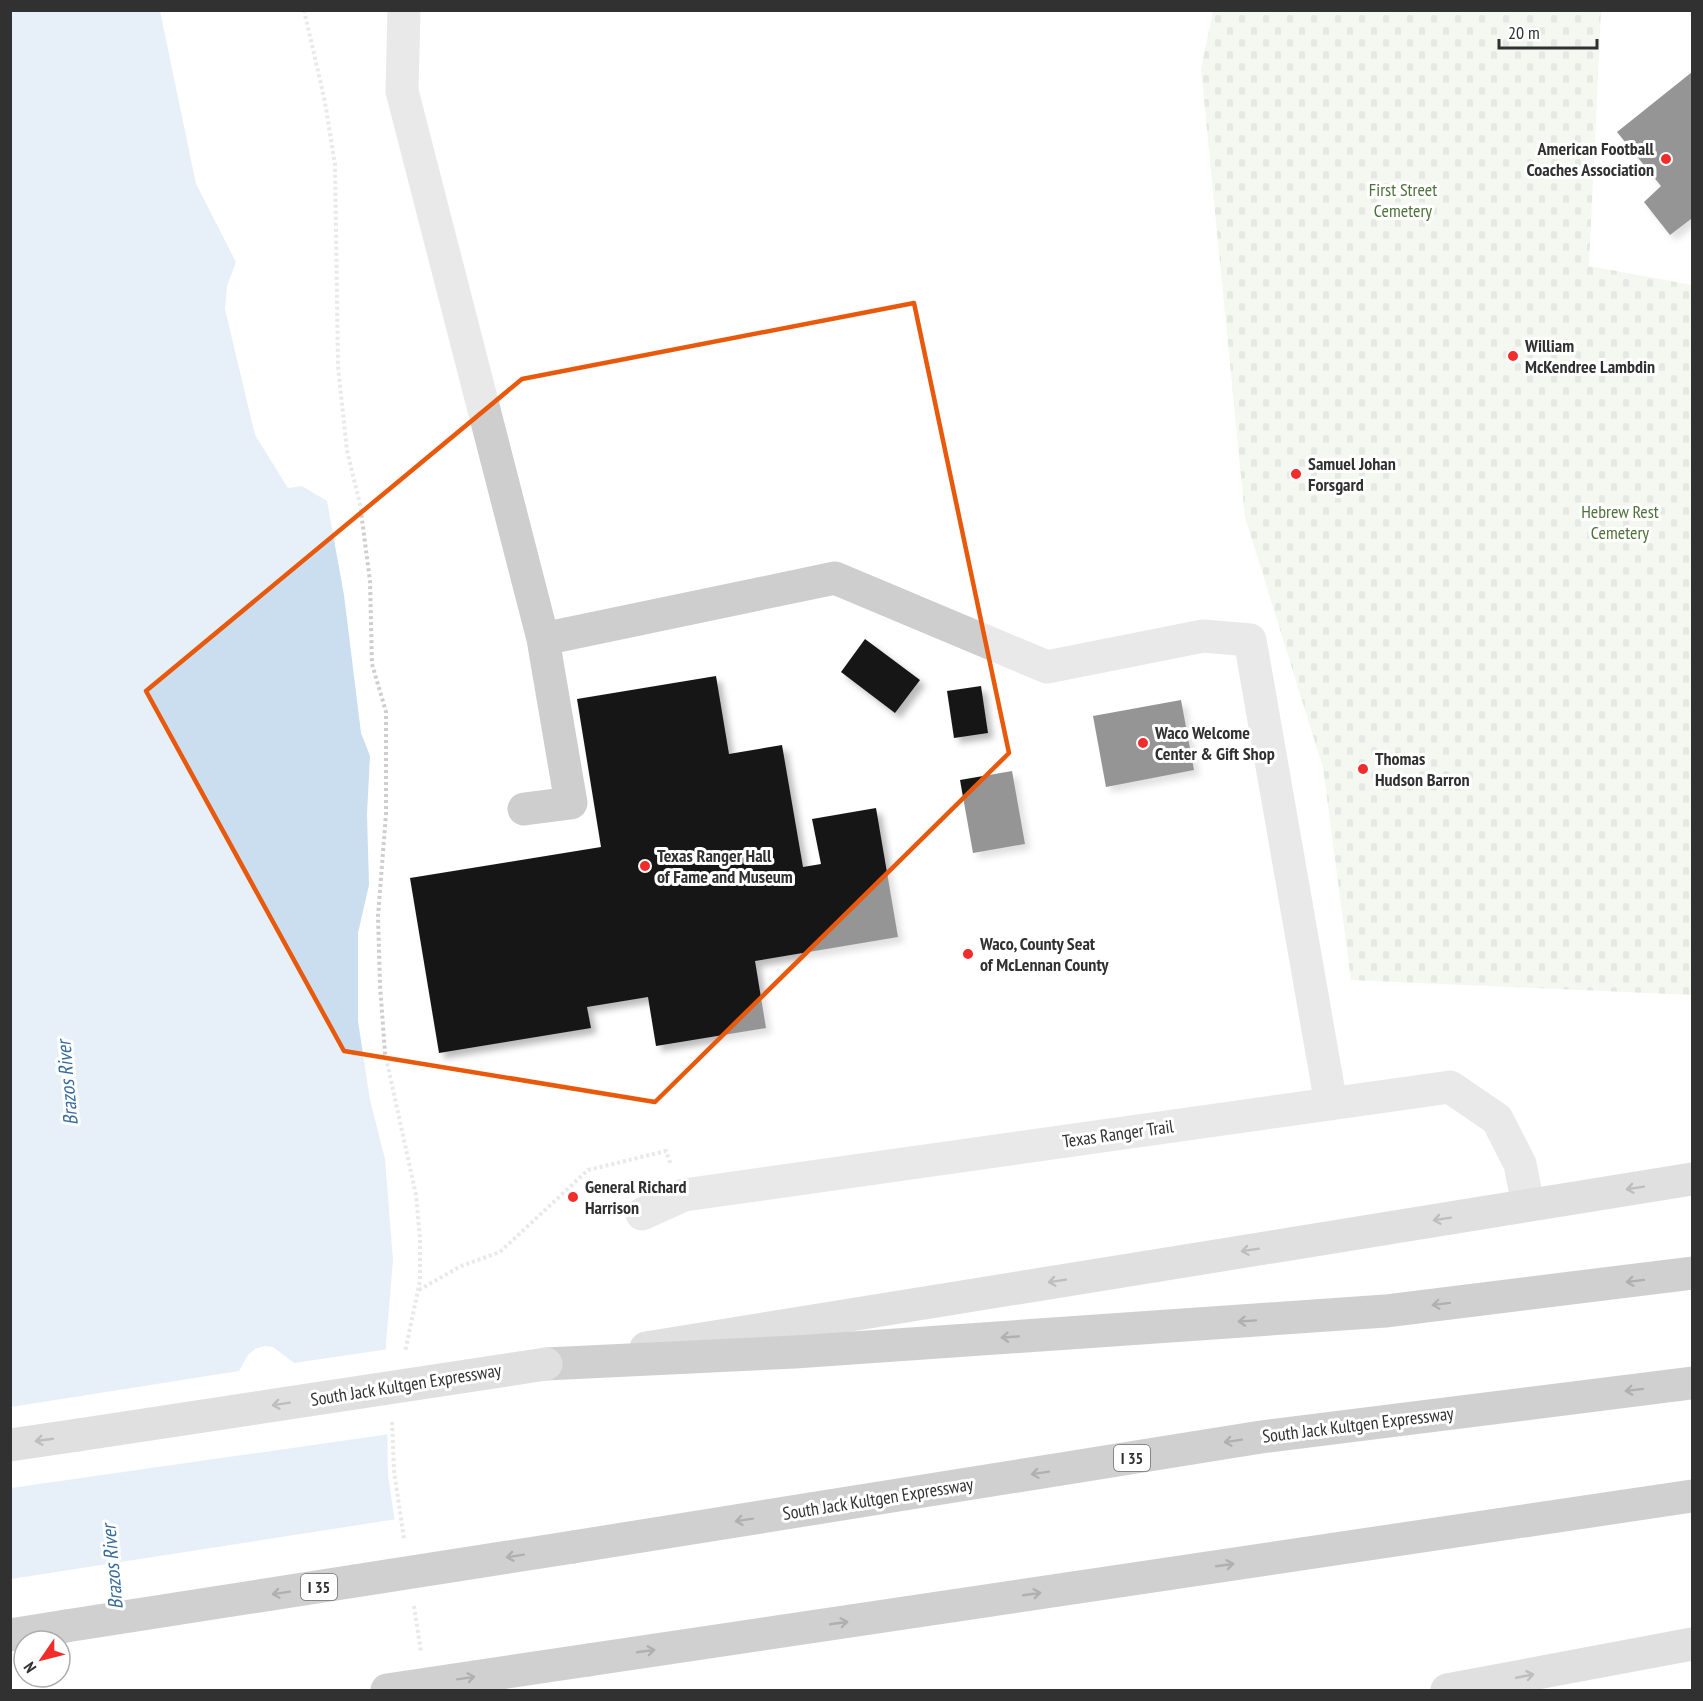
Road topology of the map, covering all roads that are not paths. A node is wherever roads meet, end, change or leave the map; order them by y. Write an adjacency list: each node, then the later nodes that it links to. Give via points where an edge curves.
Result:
1 (404, 10): 2 (street, via 402,91)
2 (543, 639): 3 (street, via 572,803); 4 (street, via 835,578 1047,667 1203,636 1250,640)
3 (524, 809)
4 (1331, 1104): 6 (street, Texas Ranger Trail, via 1450,1087 1497,1119 1520,1164); 7 (street, Texas Ranger Trail, via 684,1194)
5 (1692, 1179): 6 (main road, South Jack Kultgen Expressway, one-way to 6)
6 (1528, 1205): 9 (main road, South Jack Kultgen Expressway, one-way to 9)
7 (642, 1214)
8 (1692, 1274): 9 (highway, one-way to 9, via 1384,1311 795,1352)
9 (546, 1364): 11 (main road, South Jack Kultgen Expressway, one-way to 11, bridge)
10 (1692, 1383): 13 (highway, South Jack Kultgen Expressway / I 35, one-way to 13, bridge, via 1261,1437)
11 (10, 1445)
12 (1692, 1496): 15 (highway, one-way to 12, bridge)
13 (10, 1635)
14 (1692, 1644): 16 (main road, one-way to 14)
15 (387, 1690)
16 (1447, 1690)

